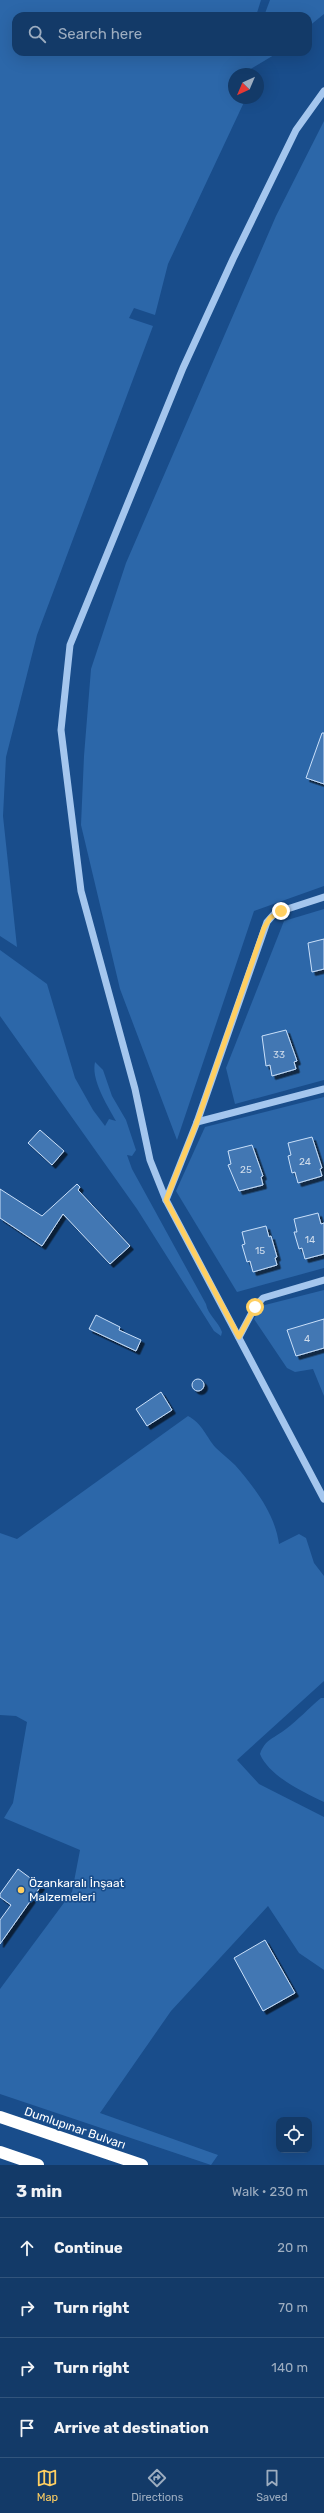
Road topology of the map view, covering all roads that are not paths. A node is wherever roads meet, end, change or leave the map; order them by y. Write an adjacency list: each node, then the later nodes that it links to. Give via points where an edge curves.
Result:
1 (324, 91): 5 (street, via 296,130 233,258 183,368 70,645 61,730 81,892 135,1089 150,1160)
2 (324, 897): 4 (street, via 281,911 270,918)
3 (324, 1089): 4 (street)
4 (197, 1122): 5 (street)
5 (166, 1200): 7 (street)
6 (324, 1280): 7 (street, via 263,1298 255,1307)
7 (239, 1337): 8 (street)
8 (324, 1499)
9 (0, 2117): 12 (highway, Dumlupınar Bulvarı)
10 (0, 2152): 11 (highway)
11 (38, 2165)
12 (142, 2165)

